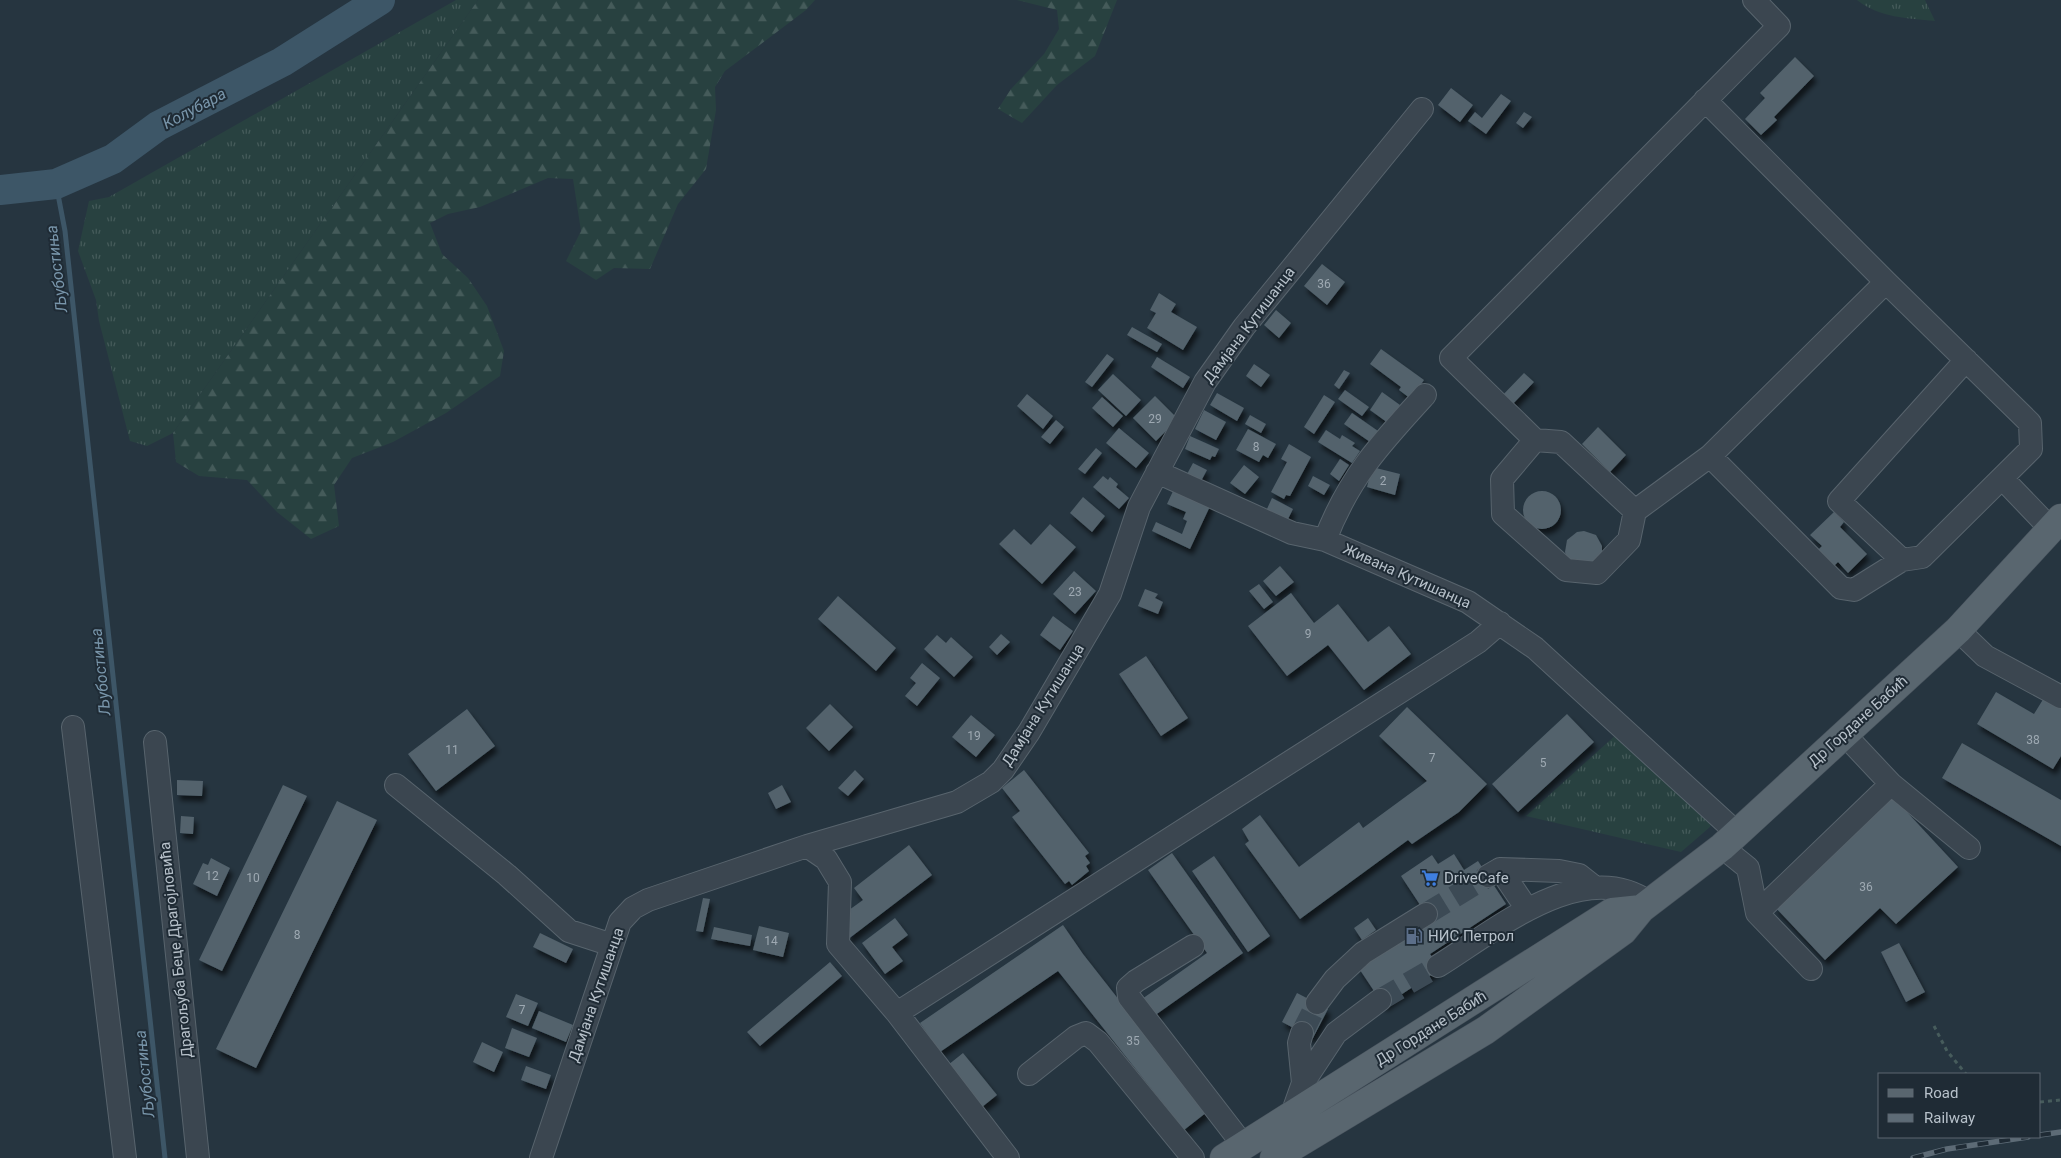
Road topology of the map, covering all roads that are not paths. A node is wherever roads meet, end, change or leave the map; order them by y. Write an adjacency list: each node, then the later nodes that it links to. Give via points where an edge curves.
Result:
1 (1754, 0): 2 (street, via 1779,26)
2 (1705, 100): 4 (street); 7 (street, via 1451,358)
3 (1422, 109): 9 (street, Дамјана Кутишанца, via 1244,327 1206,382)
4 (1886, 282): 5 (street); 8 (street)
5 (1966, 360): 10 (street, via 2030,423 2031,449); 14 (street, via 1839,501)
6 (1425, 395): 13 (street, via 1357,475)
7 (1535, 440): 11 (street, via 1561,442); 11 (street, via 1502,478 1503,514 1566,570 1597,574 1629,540)
8 (1710, 456): 11 (street); 14 (street, via 1840,588 1854,590)
9 (1157, 472): 13 (street, Живана Кутишанца, via 1292,533); 24 (street, Дамјана Кутишанца, via 1139,507 1110,594 1003,770 991,782 957,802)
10 (2002, 478): 12 (street); 14 (street, via 1922,557)
11 (1636, 511)
12 (2056, 523): 16 (main road, Др Гордане Бабић)
13 (1325, 540): 15 (street, Живана Кутишанца, via 1468,602)
14 (1902, 560)
15 (1500, 623): 23 (street, Живана Кутишанца, via 1535,648); 37 (street, via 1478,642)
16 (1958, 630): 17 (street, via 1985,656); 19 (main road, Др Гордане Бабић)
17 (2061, 697)
18 (73, 727): 43 (street)
19 (1844, 734): 21 (street); 23 (main road, Др Гордане Бабић)
20 (155, 742): 44 (street, Драгољуба Беце Драгојловића)
21 (1891, 784): 25 (street); 29 (street)
22 (396, 785): 31 (street, via 507,875 568,931)
23 (1730, 840): 27 (main road, Др Гордане Бабић); 29 (street, Живана Кутишанца, via 1748,868)
24 (806, 846): 31 (street, Дамјана Кутишанца, via 648,900 633,908 620,922); 37 (street, via 826,859 840,882 838,944)
25 (1970, 848)
26 (1593, 886): 27 (street, via 1637,894); 28 (street); 28 (street, via 1579,875 1560,871 1494,873)
27 (1645, 906): 41 (main road, Др Гордане Бабић, via 1612,912); 48 (main road, Др Гордане Бабић, via 1623,931 1486,1030)
28 (1527, 909): 33 (street)
29 (1757, 913): 34 (street)
30 (1426, 914): 36 (street, via 1363,953 1335,979)
31 (612, 945): 45 (street, Дамјана Кутишанца)
32 (1193, 946): 42 (street, via 1136,981 1128,988 1129,997)
33 (1438, 966)
34 (1811, 968)
35 (1380, 1000): 40 (street, via 1336,1033)
36 (1317, 1003)
37 (896, 1013): 46 (street)
38 (1302, 1033): 40 (street, via 1299,1043)
39 (1029, 1074): 47 (street, via 1076,1037 1086,1033 1098,1042)
40 (1303, 1083): 41 (street)
41 (1290, 1117): 42 (main road, Др Гордане Бабић)
42 (1234, 1152)
43 (125, 1158)
44 (198, 1158)
45 (542, 1158)
46 (1008, 1158)
47 (1193, 1158)
48 (1274, 1158)

